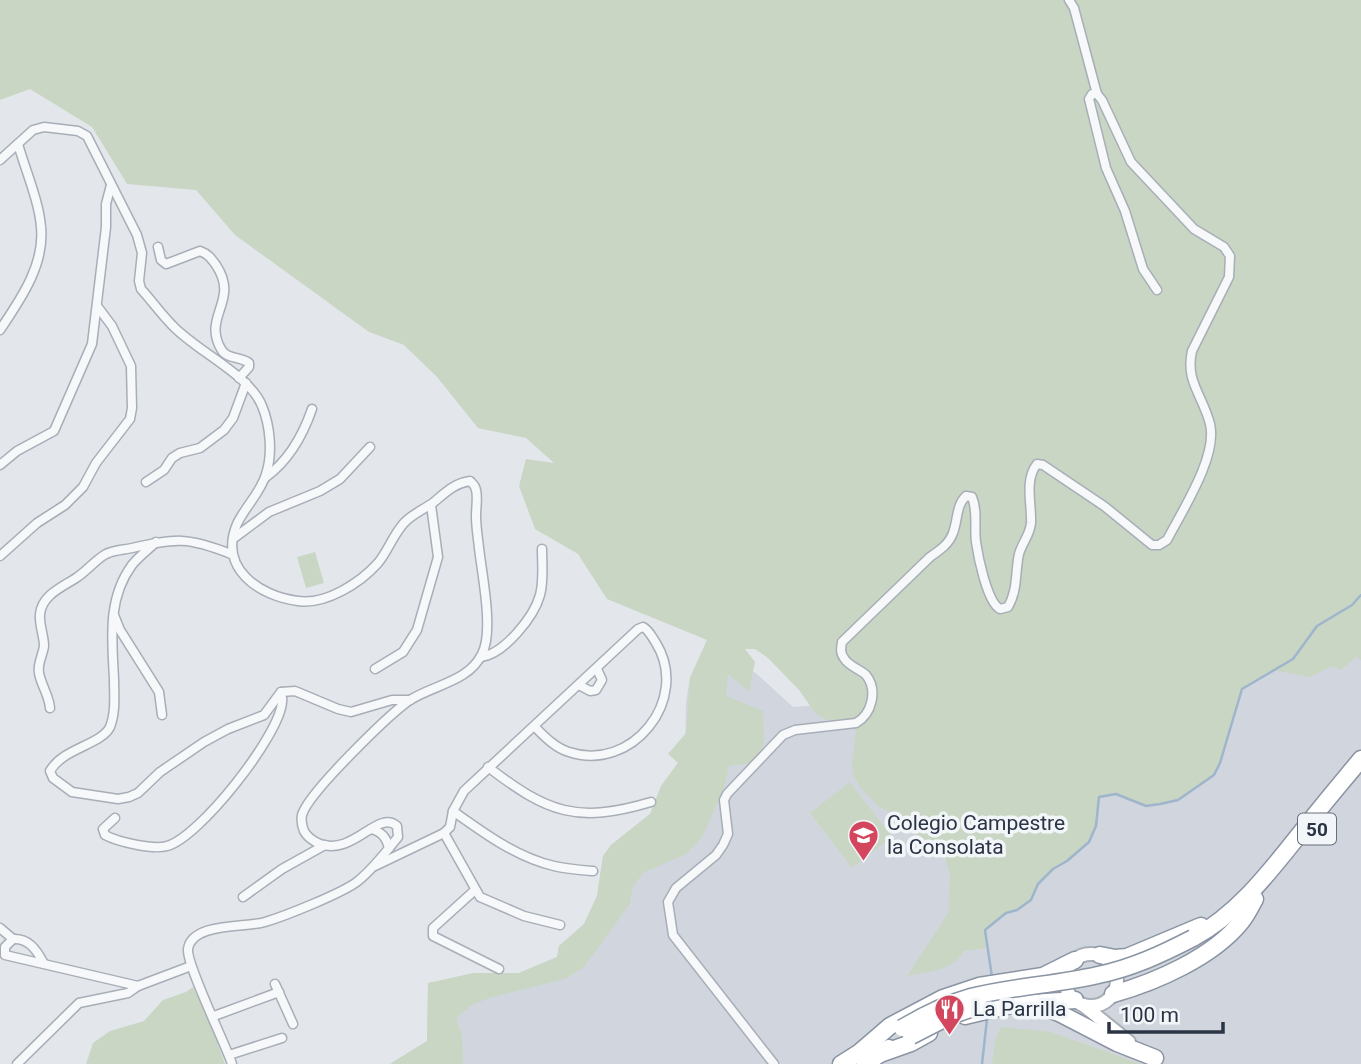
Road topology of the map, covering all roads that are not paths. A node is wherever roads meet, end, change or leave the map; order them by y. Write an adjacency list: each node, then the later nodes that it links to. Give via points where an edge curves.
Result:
1 (1069, 0): 2 (street)
2 (1097, 94): 7 (street, via 1089,99 1105,167 1143,269); 71 (street, via 1131,162 1194,229 1224,247 1230,256 1229,277 1190,362 1192,382 1210,426 1200,480 1167,540 1152,545 1104,506 1037,464 1029,498 1030,533 1019,551 1014,597 1000,609 989,593 976,542 974,503 966,496 944,547 842,642 844,659 872,684 872,704 863,719 783,735 727,794 728,834 723,845 676,888 668,902 673,934)
3 (18, 144): 4 (street); 5 (street, via 33,130 44,127 78,131 91,142); 9 (street, via 41,237 24,294)
4 (0, 160)
5 (111, 185): 8 (street); 10 (street, via 140,245 141,289 171,325)
6 (158, 247): 10 (street, via 166,264 201,251 221,273 226,293 215,332 222,352 249,363)
7 (1157, 290)
8 (97, 306): 13 (street, via 92,344 54,431); 21 (street, via 131,366 130,419 65,505)
9 (0, 330)
10 (243, 381): 14 (street, via 257,395 267,424); 15 (street, via 233,418 224,430 200,448 180,453)
11 (312, 410): 14 (street, via 279,467)
12 (370, 447): 17 (street, via 340,479 269,512)
13 (0, 464)
14 (266, 477): 17 (street)
15 (146, 482)
16 (430, 505): 20 (street, via 406,521 365,575 320,599 305,602 270,593 248,580); 23 (street, via 460,482 470,481 477,492 488,634); 24 (street, via 438,557 417,630 403,652)
17 (233, 538): 20 (street)
18 (156, 542): 20 (street, via 201,542); 22 (street, via 134,562); 29 (street, via 104,555 44,603 39,674)
19 (542, 550): 23 (street, via 541,593 535,607 512,639 491,656)
20 (231, 554)
21 (0, 556)
22 (112, 610): 27 (street, via 115,705 109,728 55,762 50,771 72,792 118,799 138,793 204,742 264,715); 30 (street, via 159,692)
23 (481, 657): 28 (street, via 455,680)
24 (375, 669)
25 (597, 669): 26 (street); 26 (street, via 602,680 596,690); 31 (street, via 638,629 647,629 665,669 661,712 648,731 611,754 588,756 567,752)
26 (579, 685): 31 (street)
27 (281, 692): 28 (street, via 295,691 351,712 392,700); 37 (street, via 283,703 255,756 215,808 182,839 158,848 114,840 103,829)
28 (410, 700): 40 (street, via 345,761 307,806 302,828)
29 (50, 708)
30 (162, 715)
31 (534, 726): 33 (street)
32 (1361, 759): 47 (highway, 50, via 1287,851)
33 (488, 767): 35 (street, via 552,808 586,814); 36 (street, via 464,791)
34 (1361, 775): 46 (highway, 50)
35 (651, 802)
36 (453, 811): 39 (street); 43 (street, via 519,853 553,866)
37 (115, 818)
38 (371, 829): 40 (street, via 351,842); 41 (street, via 387,839); 41 (street, via 385,821 397,826 398,837)
39 (444, 833): 42 (street); 44 (street)
40 (325, 845): 45 (street)
41 (389, 848): 42 (street)
42 (372, 867): 55 (street, via 350,887 264,923 212,929 194,937 188,948)
43 (593, 871)
44 (475, 890): 48 (street, via 486,901); 56 (street, via 433,928 433,936)
45 (243, 897)
46 (1255, 898): 51 (highway, 50, via 1229,922); 58 (highway, via 1242,922 1216,944 1172,971)
47 (1223, 918): 51 (highway, 50); 52 (highway, via 1127,957)
48 (560, 925)
49 (0, 928): 50 (street)
50 (13, 939): 54 (street, via 29,944); 54 (street, via 5,947 5,955)
51 (1195, 942): 63 (highway, 50, bridge, via 1166,963 1135,974 986,1004)
52 (1100, 955): 53 (main road, via 1087,954); 58 (main road, via 1115,968 1118,981)
53 (1075, 960): 59 (main road, via 1065,980); 67 (highway, via 1043,976 979,986 943,998 890,1026)
54 (43, 962): 57 (street)
55 (191, 967): 57 (street); 61 (street)
56 (499, 969)
57 (138, 986): 70 (street, via 128,993 79,1003)
58 (1113, 995): 59 (main road, via 1099,1005); 65 (main road, via 1108,1013)
59 (1079, 1002): 60 (highway); 65 (main road)
60 (1022, 1004): 66 (highway, via 972,1013); 69 (highway, via 1059,1013)
61 (214, 1016): 62 (street, via 277,988); 68 (street)
62 (293, 1024)
63 (907, 1032): 66 (highway, 50); 67 (highway, 50)
64 (282, 1038): 68 (street)
65 (1122, 1039): 69 (main road)
66 (880, 1054): 67 (highway, 50)
67 (863, 1057): 72 (highway, 50)
68 (230, 1059)
69 (1160, 1061)
70 (17, 1064)
71 (774, 1064)
72 (841, 1064)

